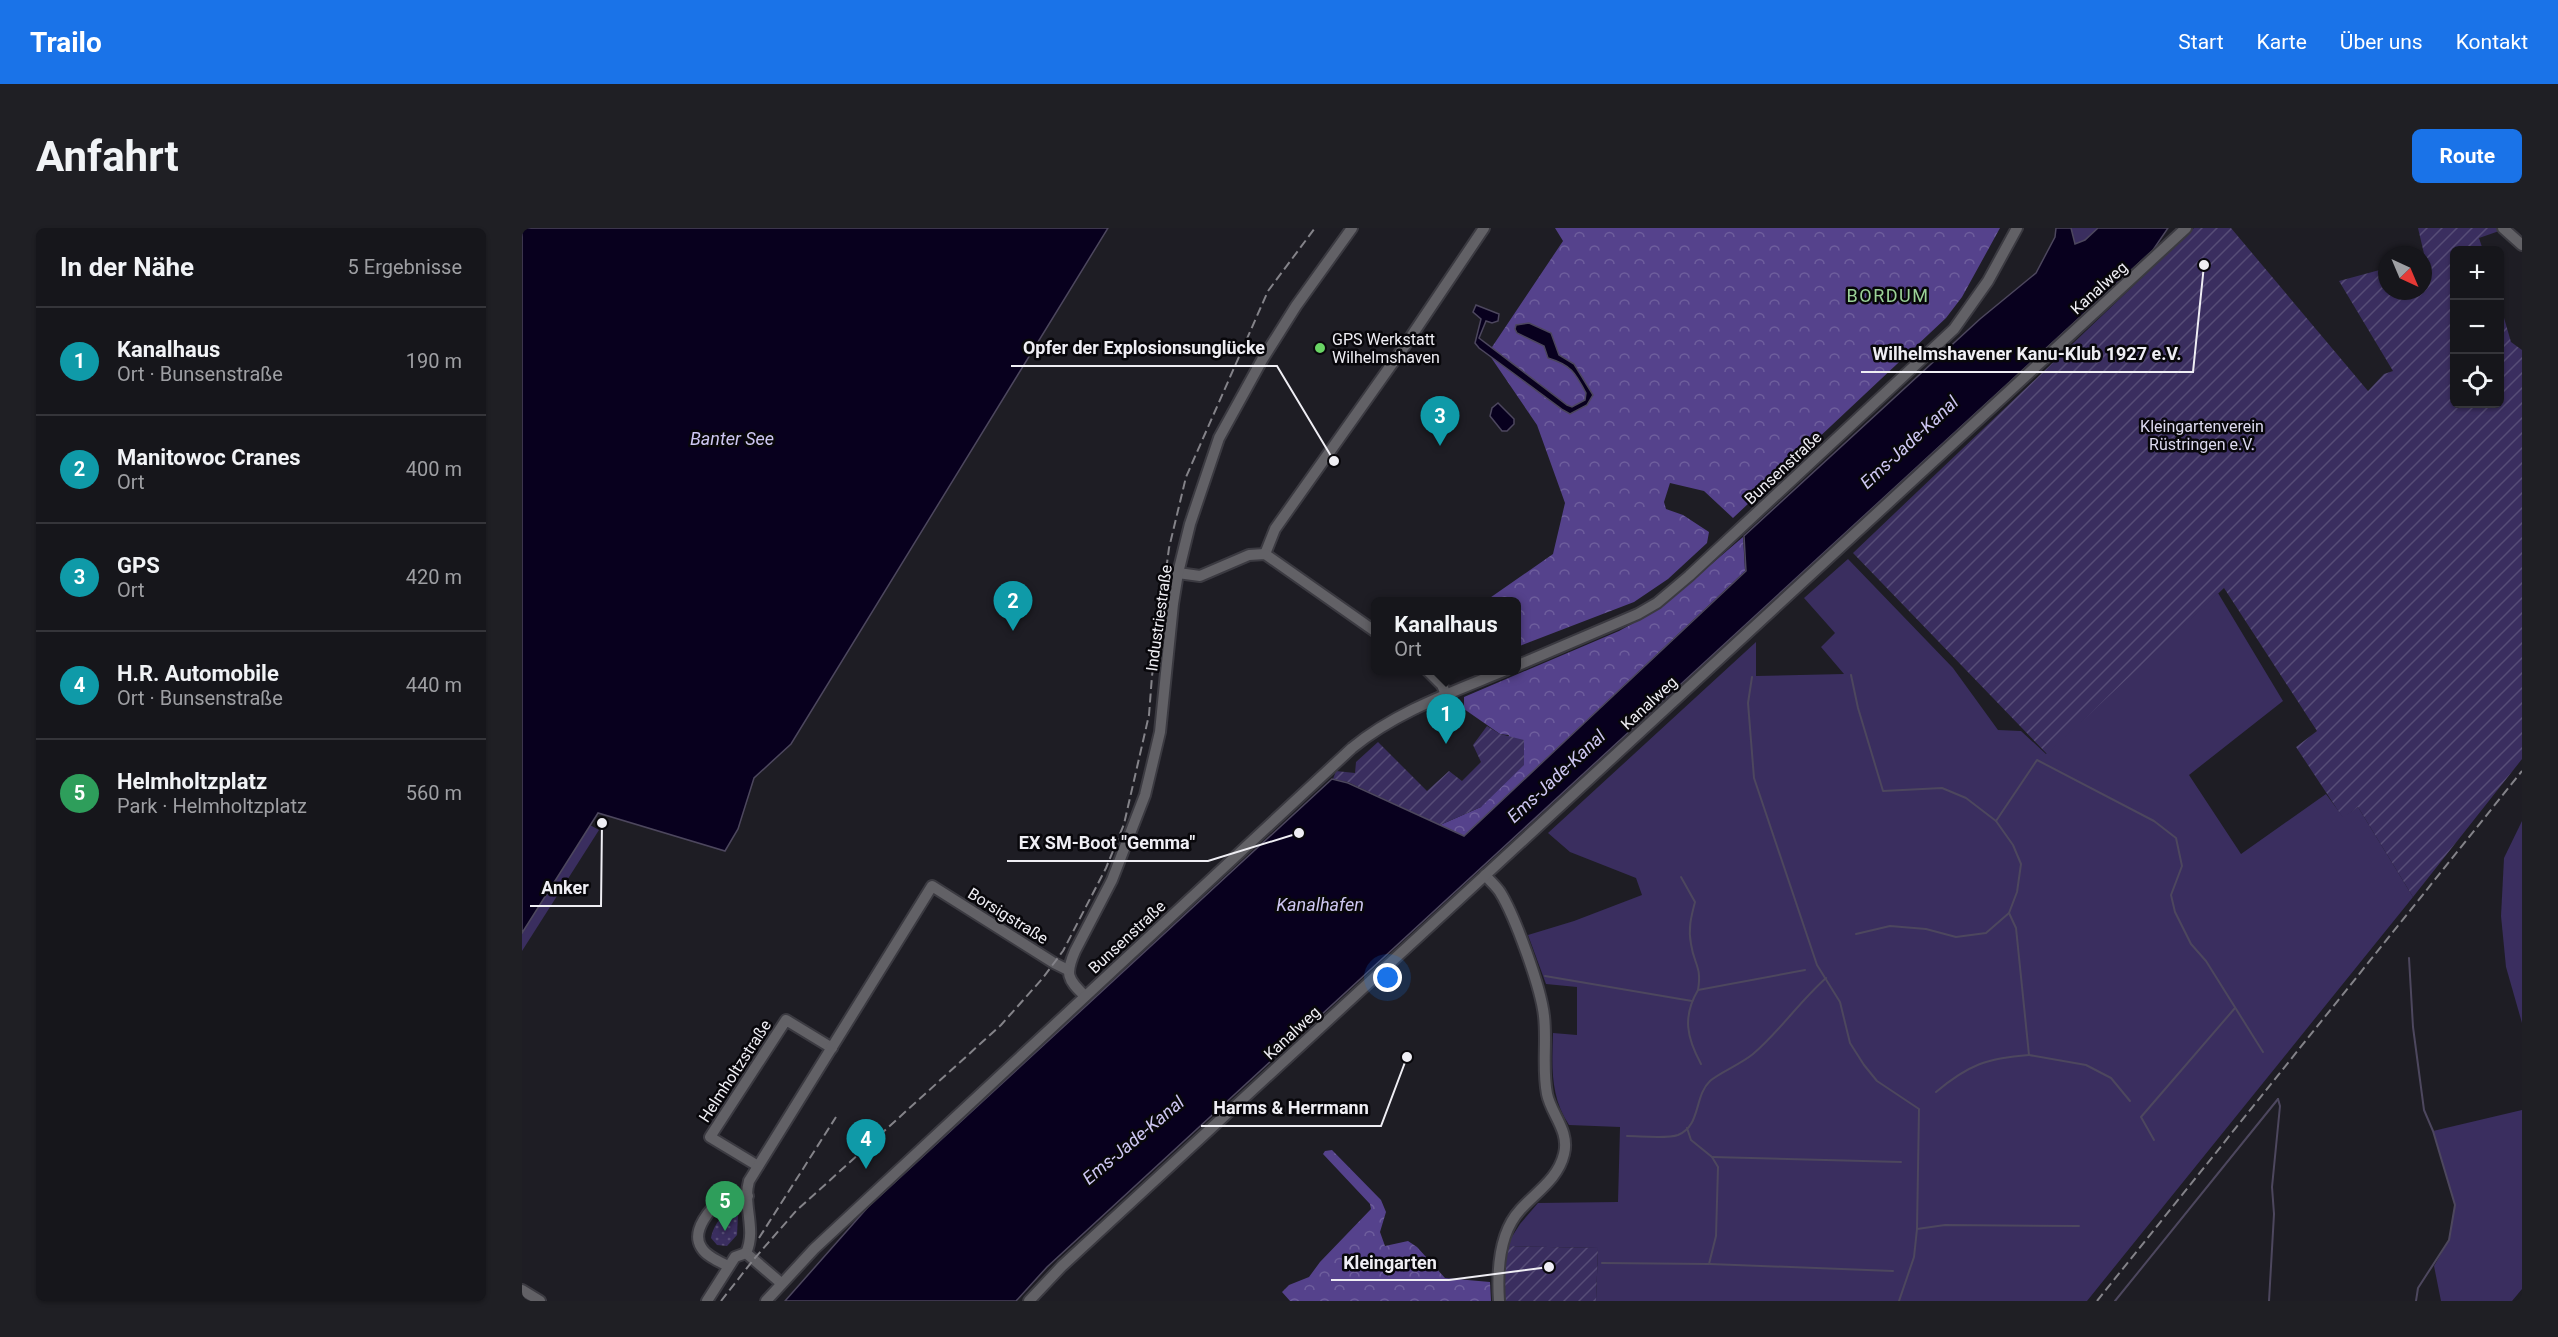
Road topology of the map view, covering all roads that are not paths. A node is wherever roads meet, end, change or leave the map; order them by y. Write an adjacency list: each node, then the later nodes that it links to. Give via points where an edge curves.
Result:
1 (1352, 228): 8 (street, Industriestraße, via 1279,333 1219,438)
2 (1484, 228): 7 (street, via 1275,529)
3 (2017, 228): 10 (street, Bunsenstraße, via 1988,281 1954,329 1689,576 1638,614)
4 (2186, 228): 14 (street, Kanalweg)
5 (2503, 228): 6 (street)
6 (2522, 245)
7 (1265, 554): 8 (street, via 1249,555 1200,576); 9 (street)
8 (1179, 573): 15 (street, Industriestraße, via 1160,732 1145,795 1128,844)
9 (1371, 628)
10 (1521, 664)
11 (1432, 675): 13 (street)
12 (1494, 675): 13 (street, Bunsenstraße)
13 (1446, 695): 16 (street, Bunsenstraße, via 1364,738)
14 (1485, 875): 27 (street, Kanalweg, via 1062,1266); 28 (street, via 1504,900 1537,983 1544,1014 1546,1092 1562,1126 1565,1143 1561,1162 1551,1179 1509,1228 1497,1274)
15 (1068, 969): 16 (street, via 1071,982); 17 (street, Borsigstraße, via 932,885)
16 (1085, 996): 22 (street, Bunsenstraße)
17 (832, 1048): 18 (street); 18 (street, Helmholtzstraße, via 786,1020 710,1137)
18 (758, 1166): 19 (street, via 749,1181)
19 (748, 1196): 20 (street, via 751,1231); 21 (street, via 722,1199 699,1227 698,1242 702,1249)
20 (746, 1253): 21 (street, via 735,1257); 22 (street)
21 (728, 1266): 25 (street)
22 (781, 1283): 26 (street, Bunsenstraße)
23 (522, 1290): 24 (street)
24 (540, 1301)
25 (707, 1301)
26 (766, 1301)
27 (1029, 1301)
28 (1498, 1301)

